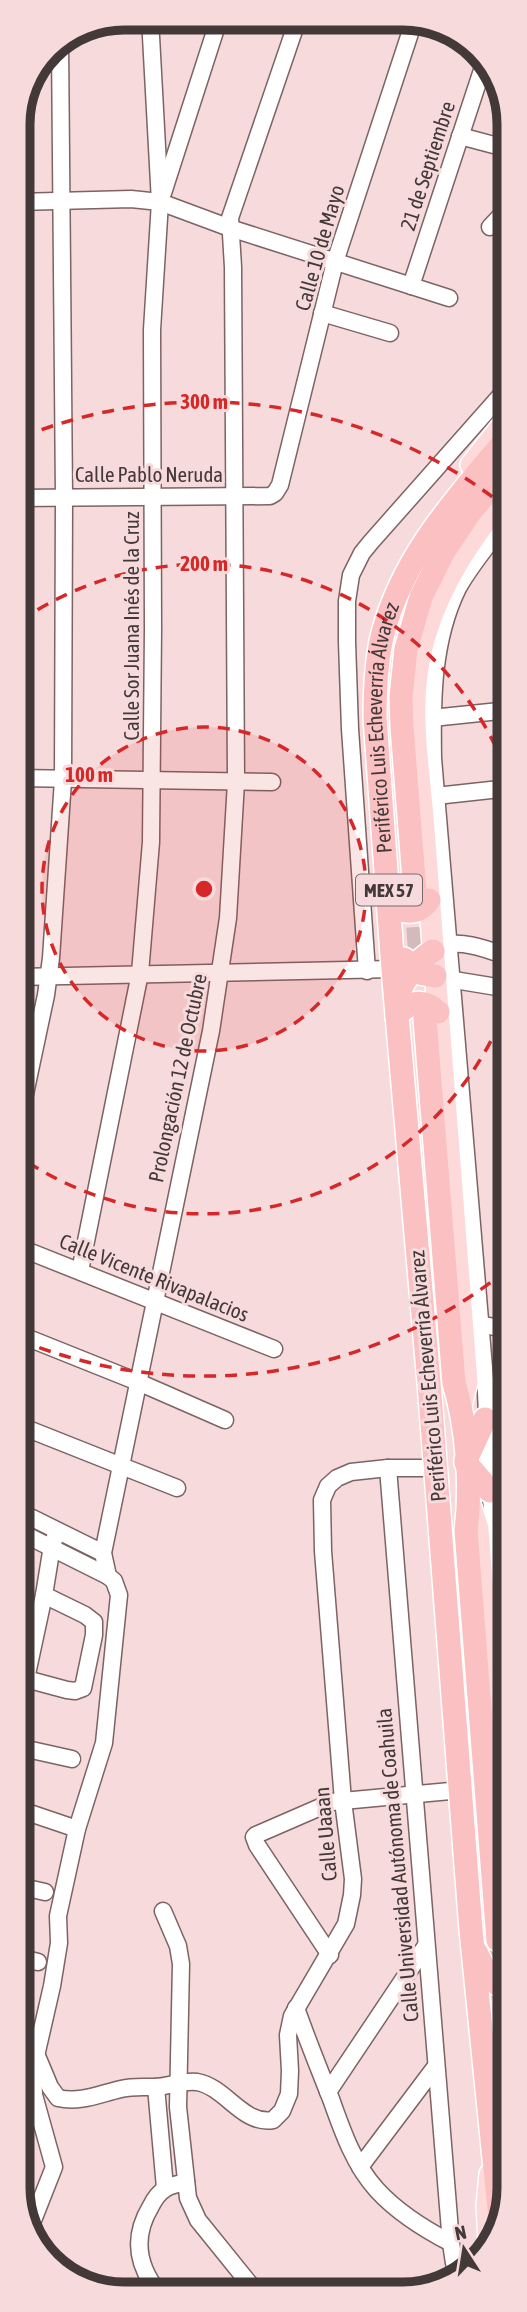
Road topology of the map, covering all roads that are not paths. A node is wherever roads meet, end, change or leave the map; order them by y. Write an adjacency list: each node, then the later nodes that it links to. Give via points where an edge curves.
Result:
1 (151, 30): 11 (street, Calle Sor Juana Inés de la Cruz)
2 (215, 30): 11 (street)
3 (294, 30): 14 (street, Prolongación 12 de Octubre)
4 (411, 31): 15 (street, Calle 10 de Mayo)
5 (60, 55): 10 (street)
6 (481, 72): 7 (street, 21 de Septiembre)
7 (460, 136): 8 (street); 16 (street, 21 de Septiembre)
8 (497, 146)
9 (30, 202): 10 (street)
10 (60, 202): 11 (street); 27 (street)
11 (160, 202): 14 (street); 25 (street, Calle Sor Juana Inés de la Cruz, via 152,330)
12 (497, 220): 13 (street)
13 (490, 227)
14 (230, 228): 15 (street); 26 (street, Prolongación 12 de Octubre)
15 (335, 262): 16 (street); 18 (street, Calle 10 de Mayo)
16 (411, 286): 17 (street)
17 (449, 298)
18 (322, 313): 19 (street); 24 (street, Calle 10 de Mayo)
19 (390, 333)
20 (497, 399): 46 (street, Periférico Luis Echeverría Álvarez, via 370,542 351,575 348,689)
21 (497, 432): 30 (main road, Periférico Luis Echeverría Álvarez, via 453,487)
22 (497, 450): 30 (highway, Periférico Luis Echeverría Álvarez / MEX 57)
23 (497, 481): 41 (highway, Periférico Luis Echeverría Álvarez / MEX 57, via 444,551 421,597 406,649 402,727)
24 (278, 490): 26 (street, Calle Pablo Neruda, via 270,496)
25 (153, 496): 26 (street, Calle Pablo Neruda); 27 (street, Calle Pablo Neruda); 36 (street, Calle Sor Juana Inés de la Cruz)
26 (234, 496): 37 (street, Prolongación 12 de Octubre)
27 (64, 497): 28 (street, Calle Pablo Neruda); 35 (street)
28 (30, 498)
29 (497, 507): 41 (main road, Periférico Luis Echeverría Álvarez, via 453,568 432,615 419,663 415,714)
30 (438, 521): 42 (highway, Periférico Luis Echeverría Álvarez / MEX 57, via 399,586 378,661 374,718)
31 (497, 533): 33 (street, Periférico Luis Echeverría Álvarez, via 470,568 450,606 437,659)
32 (497, 711): 33 (street)
33 (432, 718): 40 (street, Periférico Luis Echeverría Álvarez)
34 (30, 779): 35 (street)
35 (63, 780): 36 (street); 50 (street)
36 (153, 780): 37 (street); 48 (street, Calle Sor Juana Inés de la Cruz)
37 (236, 782): 38 (street); 47 (street, Prolongación 12 de Octubre)
38 (272, 782)
39 (497, 789): 40 (street)
40 (436, 796): 43 (street, Periférico Luis Echeverría Álvarez)
41 (422, 896): 42 (highway, via 419,909 406,911); 43 (main road, Periférico Luis Echeverría Álvarez)
42 (390, 900): 45 (highway, Periférico Luis Echeverría Álvarez / MEX 57, via 392,939)
43 (441, 947): 44 (street); 45 (highway); 51 (main road, Periférico Luis Echeverría Álvarez)
44 (497, 953)
45 (403, 969): 46 (street); 51 (highway); 53 (highway, Periférico Luis Echeverría Álvarez / MEX 57)
46 (367, 971): 47 (street)
47 (221, 972): 48 (street); 58 (street, Prolongación 12 de Octubre)
48 (140, 973): 50 (street); 57 (street, Calle Sor Juana Inés de la Cruz)
49 (30, 977): 50 (street)
50 (49, 977): 55 (street)
51 (443, 978): 52 (street); 54 (main road, Periférico Luis Echeverría Álvarez); 59 (street, Periférico Luis Echeverría Álvarez)
52 (497, 987)
53 (397, 1007): 54 (highway, via 432,1006); 72 (highway, Periférico Luis Echeverría Álvarez / MEX 57)
54 (431, 1015): 69 (highway, Periférico Luis Echeverría Álvarez, via 454,1383)
55 (30, 1069)
56 (30, 1252): 57 (street, Calle Vicente Rivapalacios)
57 (80, 1271): 58 (street, Calle Vicente Rivapalacios)
58 (155, 1301): 62 (street, Calle Vicente Rivapalacios); 63 (street, Prolongación 12 de Octubre)
59 (480, 1324): 60 (street); 64 (street, Periférico Luis Echeverría Álvarez)
60 (497, 1328)
61 (30, 1339): 63 (street)
62 (274, 1349)
63 (138, 1382): 67 (street); 70 (street, Prolongación 12 de Octubre)
64 (486, 1392): 65 (street); 66 (street, Periférico Luis Echeverría Álvarez)
65 (497, 1396)
66 (485, 1419): 69 (highway); 74 (street, Periférico Luis Echeverría Álvarez)
67 (225, 1420)
68 (30, 1430): 70 (street)
69 (466, 1462): 74 (highway); 75 (highway, Periférico Luis Echeverría Álvarez)
70 (120, 1466): 73 (street); 80 (street, Prolongación 12 de Octubre)
71 (388, 1468): 72 (street, Calle Uaaan); 89 (street, Calle Universidad Autónoma de Coahuila); 90 (street, Calle Uaaan, via 337,1478 322,1500)
72 (436, 1468): 88 (highway, Periférico Luis Echeverría Álvarez / MEX 57)
73 (177, 1488)
74 (490, 1492): 79 (street, Periférico Luis Echeverría Álvarez)
75 (470, 1504): 87 (main road, Periférico Luis Echeverría Álvarez, via 482,1561); 93 (highway, Periférico Luis Echeverría Álvarez, via 466,1530)
76 (30, 1520): 78 (street)
77 (30, 1533): 78 (street)
78 (54, 1538): 80 (street); 81 (street); 82 (street)
79 (497, 1549)
80 (103, 1553): 81 (street, Prolongación 12 de Octubre)
81 (108, 1576): 92 (street, Prolongación 12 de Octubre, via 119,1595 104,1743)
82 (44, 1595): 83 (street); 84 (street, via 94,1622 87,1677 83,1688 75,1691)
83 (30, 1660)
84 (30, 1680)
85 (30, 1750): 86 (street)
86 (72, 1759)
87 (497, 1776)
88 (461, 1790): 89 (street); 97 (highway, Periférico Luis Echeverría Álvarez / MEX 57)
89 (415, 1794): 90 (street); 98 (street, Calle Universidad Autónoma de Coahuila)
90 (343, 1801): 100 (street, Calle Uaaan, via 352,1895 346,1924); 100 (street, via 310,1810 254,1837)
91 (30, 1813): 92 (street)
92 (76, 1829): 109 (street, Prolongación 12 de Octubre)
93 (497, 1875)
94 (30, 1889): 95 (street)
95 (45, 1892)
96 (163, 1911): 111 (street, via 181,1964)
97 (471, 1936): 99 (highway); 103 (highway, via 486,1972); 106 (highway, Periférico Luis Echeverría Álvarez / MEX 57)
98 (425, 1947): 110 (street, Calle Universidad Autónoma de Coahuila); 113 (street)
99 (497, 1950)
100 (330, 1955): 105 (street, Calle Uaaan)
101 (30, 1960): 102 (street)
102 (38, 1962)
103 (497, 1980)
104 (497, 1991): 106 (highway, via 484,2001)
105 (296, 2008): 111 (street, Calle Uaaan, via 288,2035 289,2094 273,2120 252,2117 201,2083); 113 (street)
106 (478, 2016): 108 (highway, Periférico Luis Echeverría Álvarez / MEX 57)
107 (497, 2019): 108 (highway, via 489,2023)
108 (481, 2039): 114 (highway, Periférico Luis Echeverría Álvarez / MEX 57)
109 (37, 2056): 112 (street, Calle Uaaan, via 58,2098 80,2100 137,2085); 119 (street, Prolongación 12 de Octubre, via 32,2084 54,2166)
110 (436, 2066): 115 (street); 121 (street, Calle Universidad Autónoma de Coahuila)
111 (177, 2082): 112 (street, Calle Uaaan); 116 (street)
112 (156, 2087): 117 (street)
113 (328, 2092): 115 (street)
114 (494, 2158): 118 (highway, MEX 57); 120 (main road, Periférico Luis Echeverría Álvarez, via 488,2185)
115 (360, 2167): 121 (street, via 398,2210)
116 (186, 2182): 117 (street); 123 (street, via 198,2220)
117 (165, 2188): 122 (street, via 148,2210 139,2241 142,2267)
118 (497, 2188)
119 (34, 2217)
120 (489, 2228)
121 (455, 2257)
122 (152, 2282)
123 (248, 2282)

